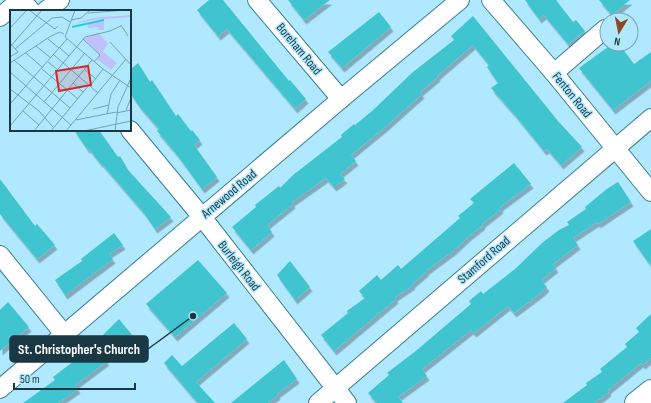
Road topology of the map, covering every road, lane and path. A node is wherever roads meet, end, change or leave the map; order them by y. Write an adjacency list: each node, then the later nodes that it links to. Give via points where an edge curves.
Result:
1 (21, 0): 6 (street); 8 (street)
2 (60, 0): 7 (street)
3 (257, 0): 11 (street, Boreham Road)
4 (460, 0): 11 (street, Arnewood Road)
5 (491, 0): 10 (street, Fenton Road)
6 (30, 10)
7 (46, 10)
8 (0, 17)
9 (599, 34): 10 (street)
10 (554, 73): 14 (street, Fenton Road)
11 (340, 99): 16 (street, Arnewood Road)
12 (651, 118): 14 (street, Stamford Road)
13 (131, 131): 16 (street, Burleigh Road)
14 (615, 149): 15 (street, Fenton Road); 19 (street, Stamford Road)
15 (651, 192)
16 (202, 217): 18 (street, Arnewood Road); 19 (street, Burleigh Road)
17 (0, 255): 18 (street)
18 (64, 334): 20 (street, Arnewood Road)
19 (335, 388): 22 (street, Stamford Road); 23 (street, Burleigh Road)
20 (0, 389)
21 (651, 390): 24 (street)
22 (318, 403)
23 (347, 403)
24 (636, 403)

